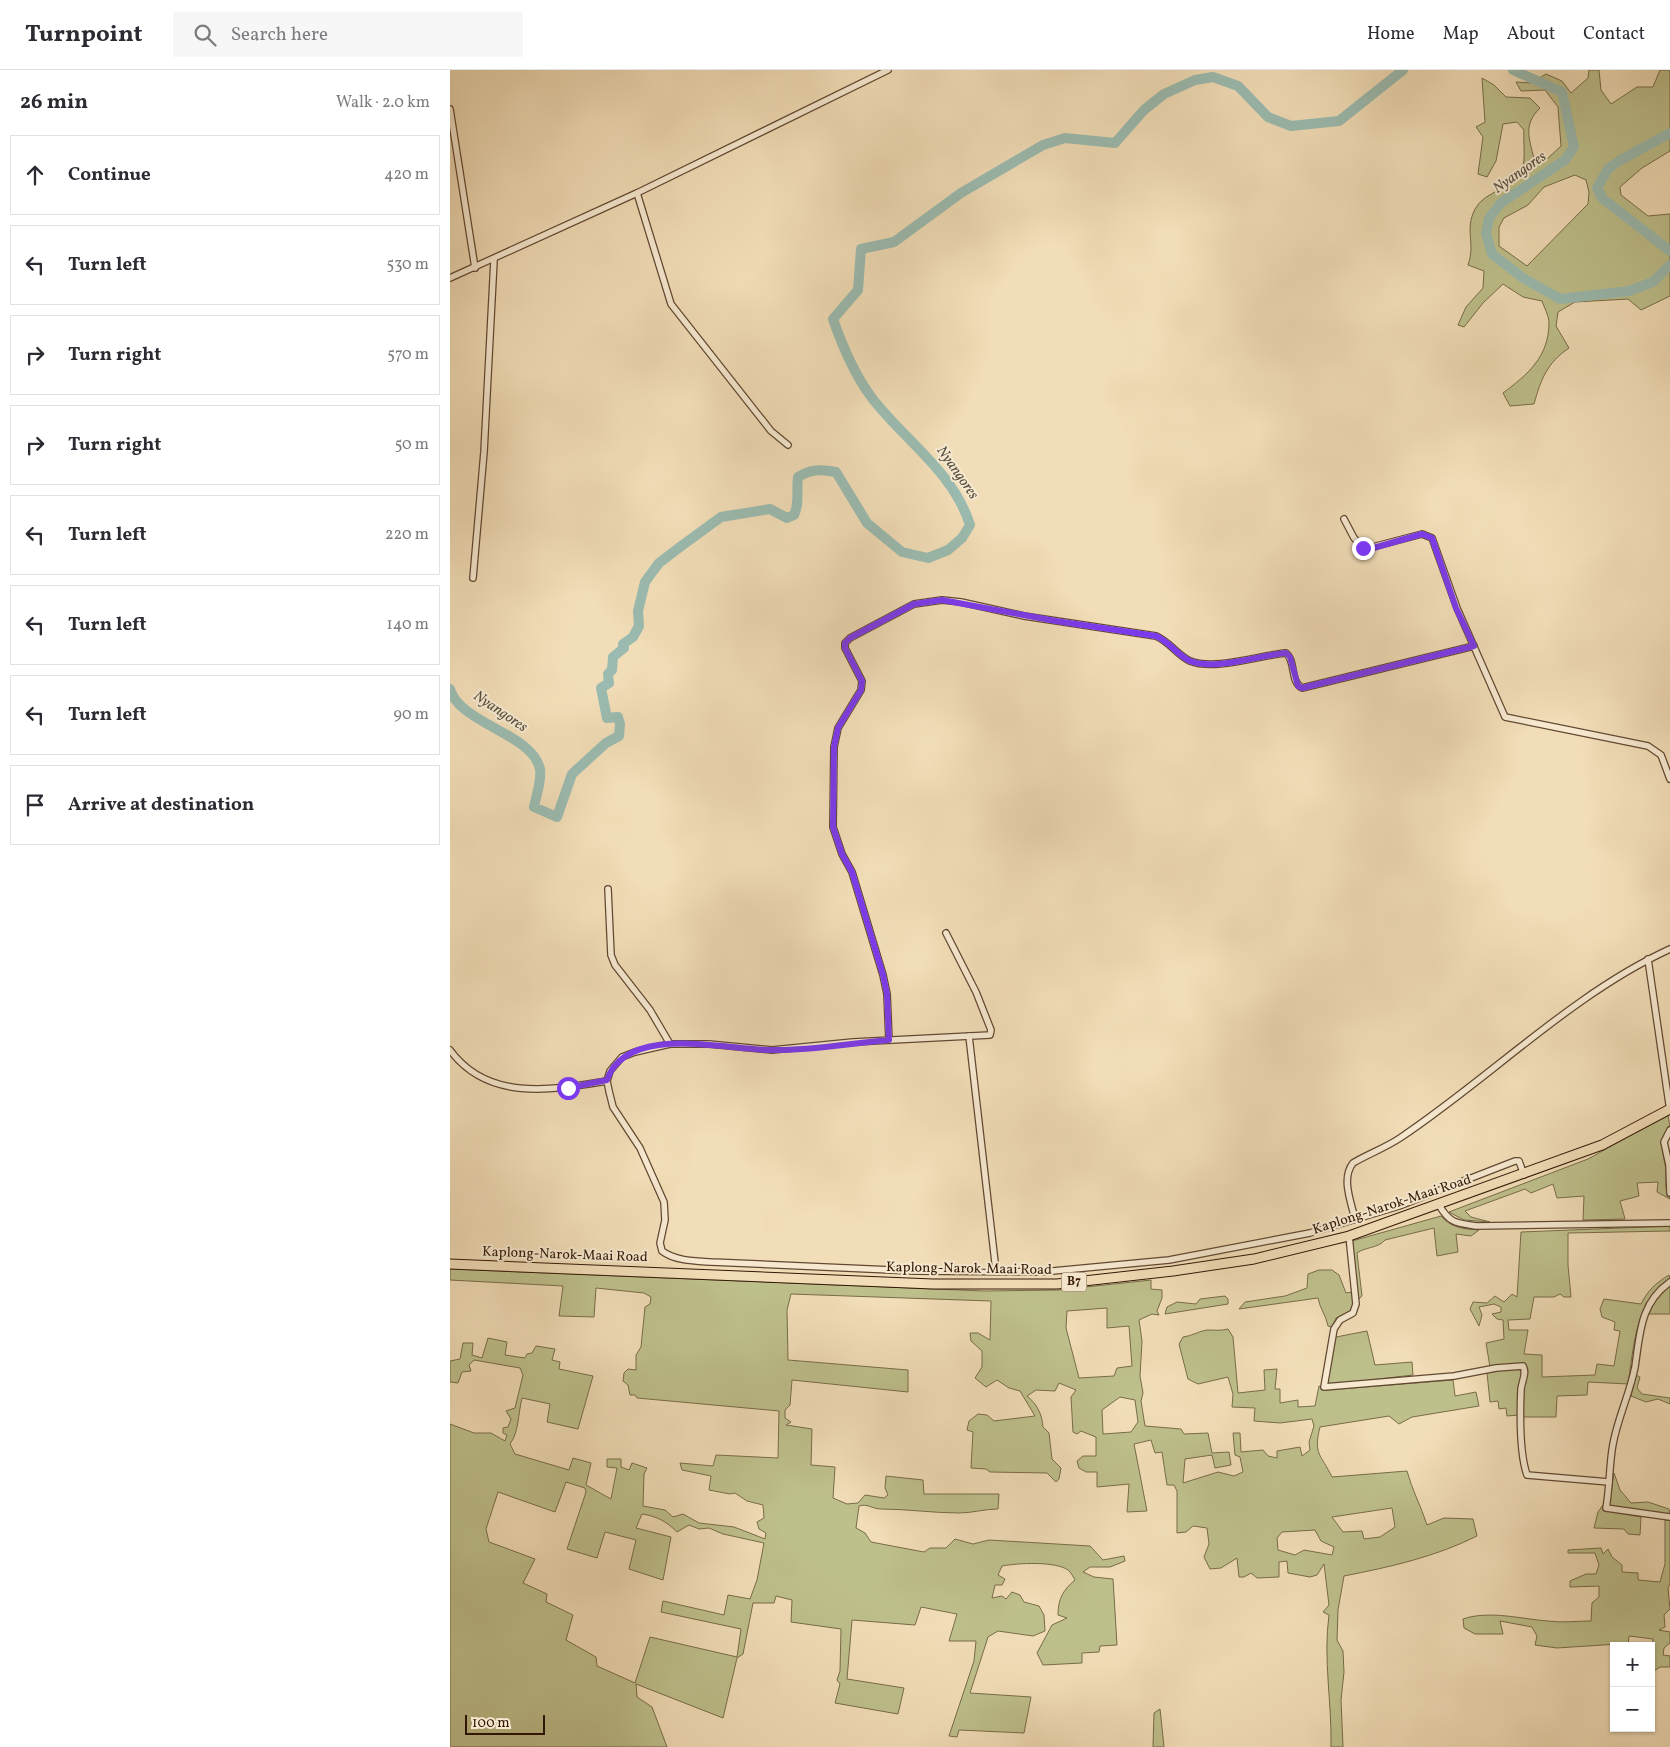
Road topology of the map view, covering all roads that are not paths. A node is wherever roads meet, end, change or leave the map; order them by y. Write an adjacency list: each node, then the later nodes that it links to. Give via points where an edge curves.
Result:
1 (888, 70): 3 (street)
2 (450, 109): 5 (street)
3 (637, 193): 4 (street); 7 (street, via 672,305 771,432)
4 (494, 260): 5 (street); 9 (street, via 484,452)
5 (474, 268): 6 (street)
6 (450, 278)
7 (788, 445)
8 (1344, 519): 10 (street, via 1359,545 1365,549 1422,534 1432,538 1456,608)
9 (473, 578)
10 (1474, 646): 11 (street, via 1505,717 1648,746 1661,755); 17 (street, via 1302,688 1298,686 1286,653 1248,661 1198,663 1187,659 1156,636 1024,616 961,602 934,600 914,604 850,638 845,648 862,683 838,728 834,747 833,827 852,872 883,975)
11 (1670, 779)
12 (608, 888): 18 (street, via 611,955)
13 (946, 933): 16 (street, via 976,992 991,1033 988,1036)
14 (1670, 949): 15 (street)
15 (1648, 960): 21 (street); 26 (street, via 1542,1031 1400,1139 1353,1163 1347,1179)
16 (969, 1036): 17 (street); 33 (street)
17 (889, 1040): 18 (street, via 772,1050)
18 (670, 1044): 20 (street, via 622,1057)
19 (450, 1050): 20 (street, via 476,1073 519,1089 540,1091)
20 (607, 1080): 33 (street, via 613,1107 640,1148 664,1202 665,1220 660,1243 667,1255 721,1262 914,1271)
21 (1670, 1110): 23 (highway, Kaplong-Narok-Maai Road / B7, via 1602,1145)
22 (1670, 1130): 24 (street, via 1664,1142)
23 (1524, 1175): 25 (highway, Kaplong-Narok-Maai Road / B7); 26 (street, via 1519,1161 1513,1161 1398,1206)
24 (1670, 1193)
25 (1439, 1205): 27 (street, via 1454,1222 1478,1226); 28 (highway, Kaplong-Narok-Maai Road / B7)
26 (1355, 1219): 29 (street, via 1297,1236)
27 (1670, 1223)
28 (1349, 1236): 30 (highway, Kaplong-Narok-Maai Road / B7); 36 (street, via 1356,1304 1353,1313 1340,1320 1334,1329 1324,1387 1454,1376 1523,1366 1521,1408 1527,1475)
29 (1240, 1247): 30 (street); 31 (street, via 1169,1260)
30 (1244, 1260): 34 (highway, Kaplong-Narok-Maai Road / B7)
31 (1128, 1263): 33 (street, via 1042,1272); 34 (street)
32 (450, 1264): 34 (highway, Kaplong-Narok-Maai Road / B7, via 933,1284 1057,1284)
33 (996, 1271)
34 (1129, 1276)
35 (1670, 1282): 36 (street, via 1650,1302 1639,1331 1635,1366 1613,1444)
36 (1609, 1482): 37 (street, via 1606,1508)
37 (1670, 1517)

